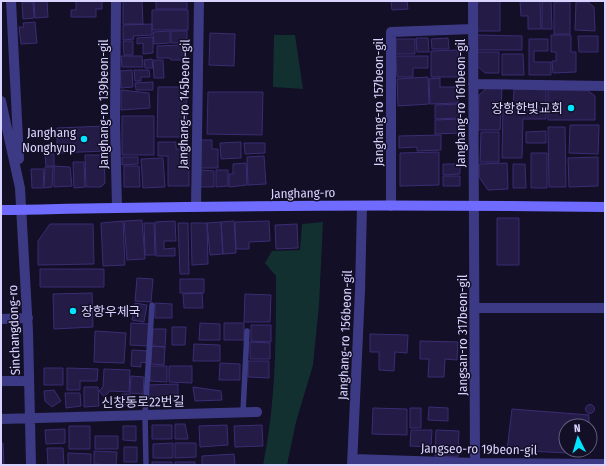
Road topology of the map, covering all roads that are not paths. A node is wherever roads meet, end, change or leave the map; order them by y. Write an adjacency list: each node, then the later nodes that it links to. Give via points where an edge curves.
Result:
1 (11, 1): 9 (street)
2 (116, 1): 15 (street, Janghang-ro 139beon-gil)
3 (199, 1): 13 (street, Janghang-ro 145beon-gil)
4 (473, 1): 5 (street, Janghang-ro 161beon-gil)
5 (473, 30): 6 (street, Janghang-ro 161beon-gil); 12 (street, Janghang-ro 157beon-gil, via 391,32)
6 (473, 84): 7 (street); 10 (street, Janghang-ro 161beon-gil)
7 (605, 86)
8 (1, 101): 9 (street, Sinchangdong-ro)
9 (20, 188): 17 (street, Sinchangdong-ro)
10 (474, 205): 12 (street, Janghang-ro); 14 (street, Janghang-ro); 19 (street, Jangsan-ro 317beon-gil)
11 (362, 206): 12 (street, Janghang-ro); 13 (street, Janghang-ro); 31 (street, Janghang-ro 156beon-gil)
12 (391, 206)
13 (196, 207): 15 (street, Janghang-ro)
14 (605, 207)
15 (117, 208): 17 (street, Janghang-ro)
16 (1, 210): 17 (street, Janghang-ro)
17 (22, 210): 21 (street, Sinchangdong-ro)
18 (152, 305): 28 (lane)
19 (475, 308): 20 (street); 32 (street, Jangsan-ro 317beon-gil)
20 (605, 308)
21 (28, 318): 22 (street); 25 (street, Sinchangdong-ro)
22 (1, 319)
23 (247, 331): 26 (lane)
24 (1, 381): 25 (street)
25 (29, 381): 30 (street, Sinchangdong-ro)
26 (243, 412): 27 (street, 신창동로22번길); 28 (street, 신창동로22번길)
27 (257, 412)
28 (145, 415): 30 (street, 신창동로22번길); 35 (lane)
29 (1, 418): 30 (street, 신창동로22번길)
30 (30, 418): 34 (street, Sinchangdong-ro)
31 (353, 462): 32 (street, Jangseo-ro 19beon-gil)
32 (475, 464): 33 (street, Jangseo-ro 19beon-gil)
33 (605, 464)
34 (31, 465)
35 (146, 465)

